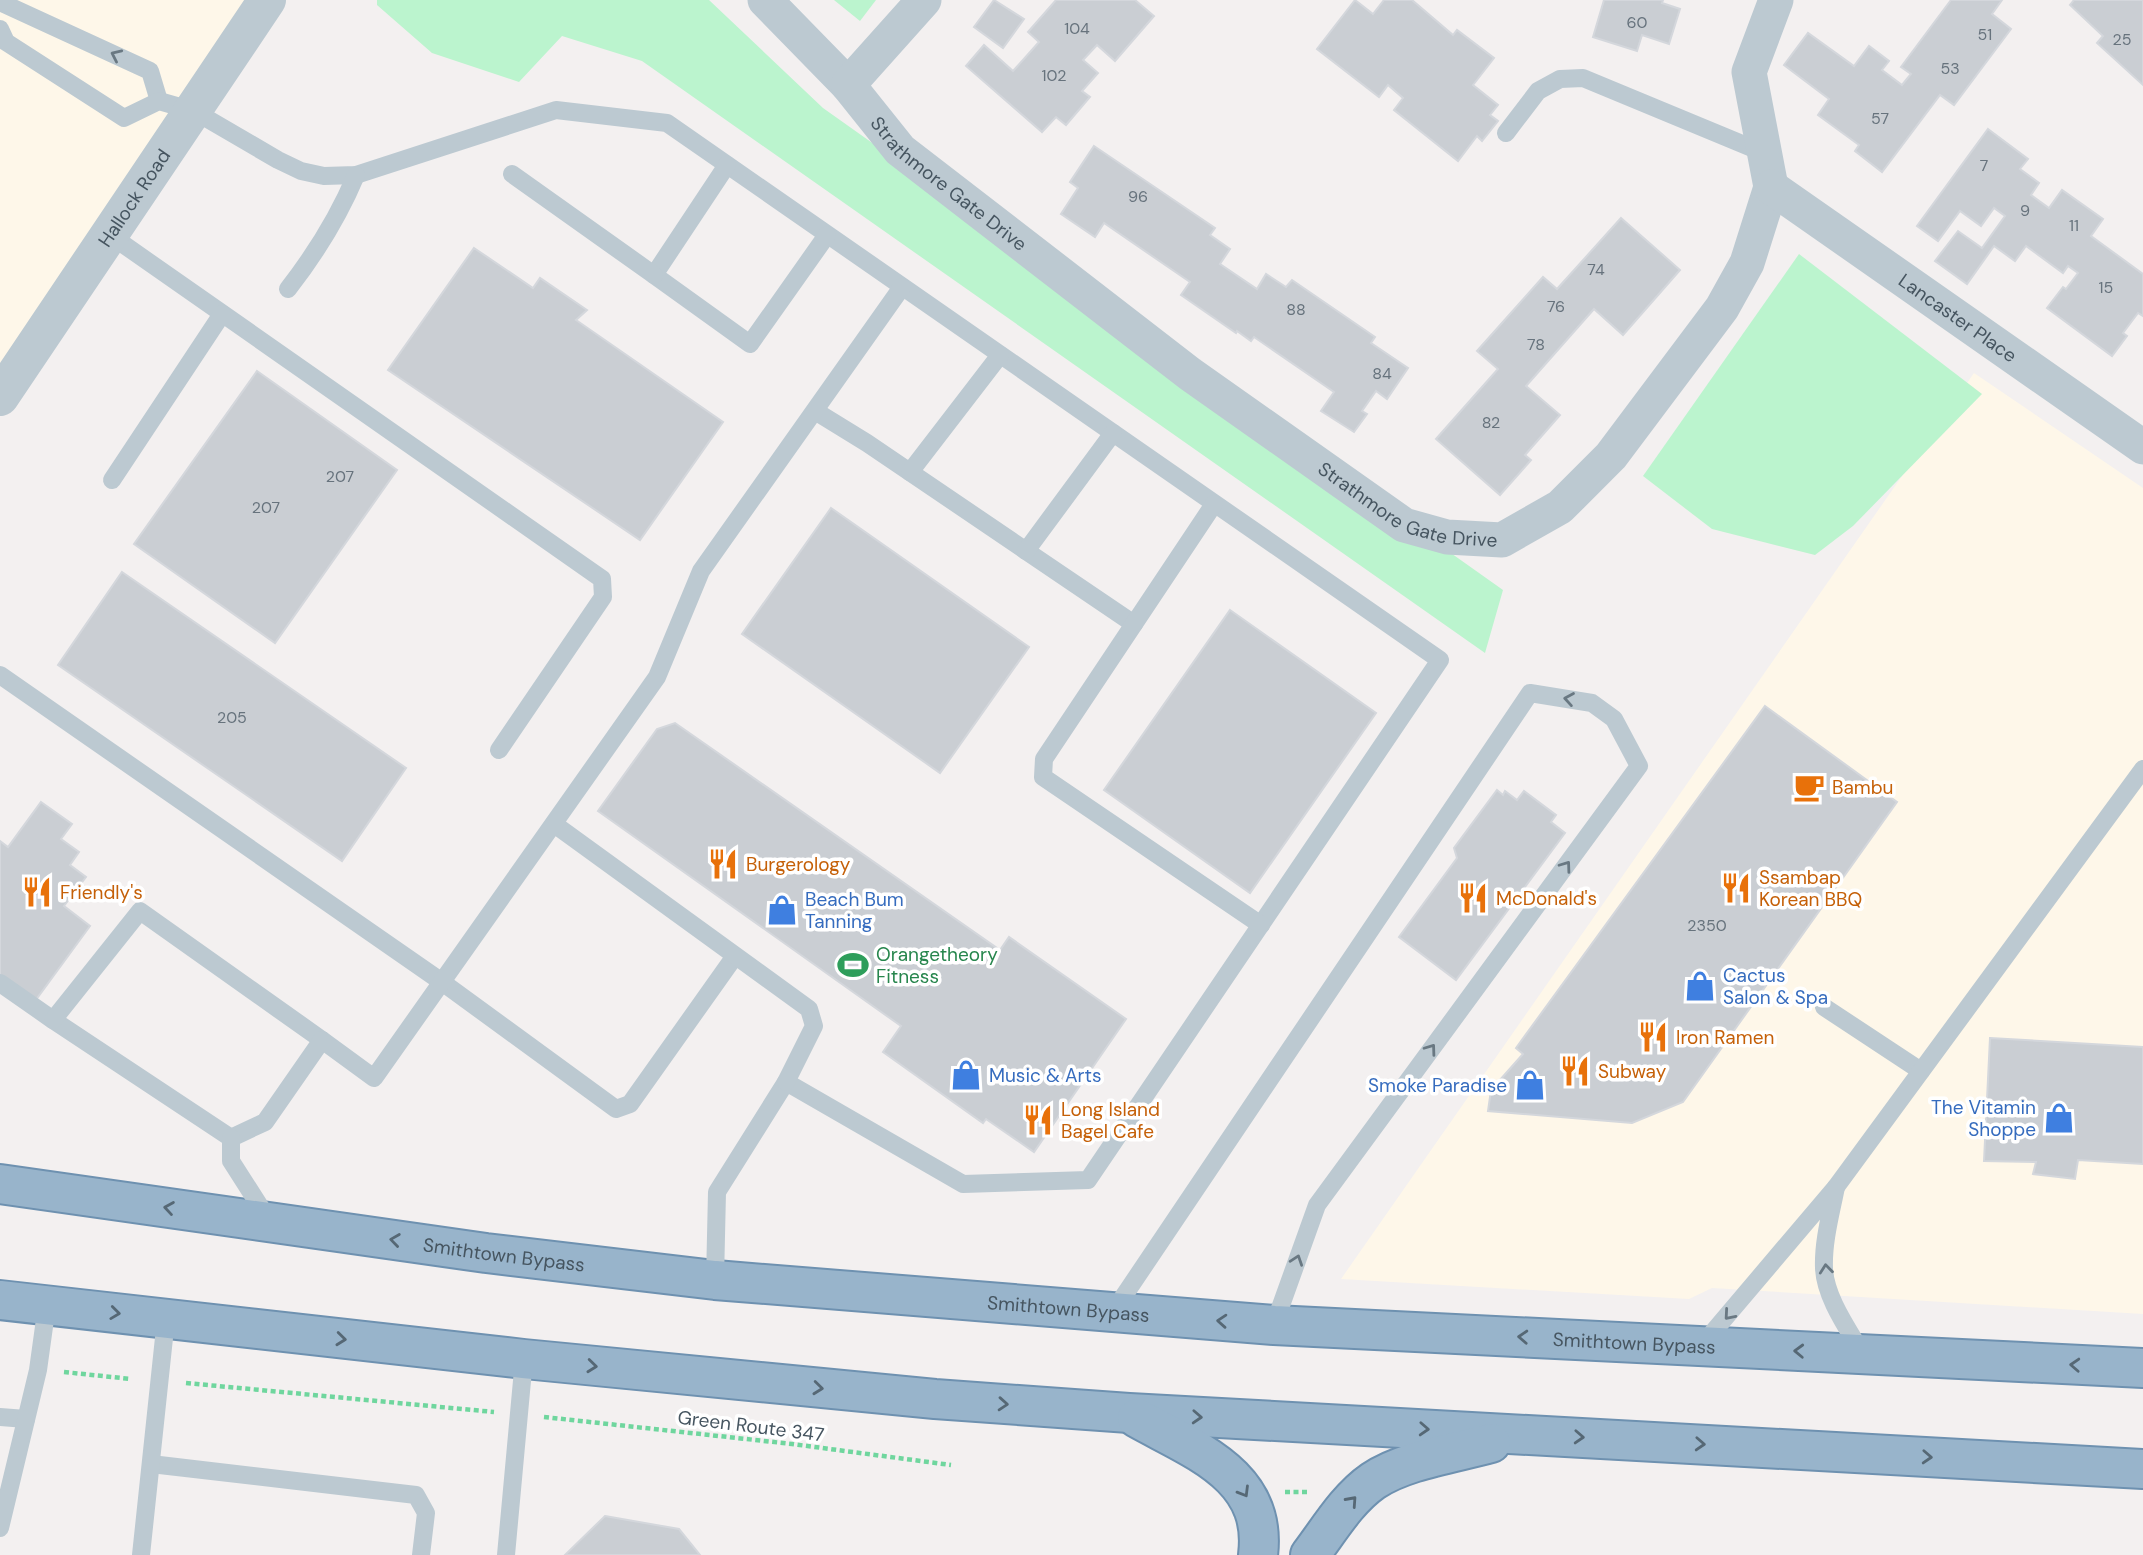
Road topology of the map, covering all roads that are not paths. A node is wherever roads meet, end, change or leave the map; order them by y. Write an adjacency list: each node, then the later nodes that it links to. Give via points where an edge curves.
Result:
1 (267, 0): 8 (street, Hallock Road)
2 (765, 0): 7 (street, Strathmore Gate Drive)
3 (924, 0): 7 (street)
4 (1776, 0): 10 (street, Strathmore Gate Drive, via 1749,72)
5 (0, 2): 8 (lane, one-way to 5, via 150,71)
6 (0, 29): 8 (lane, via 6,42 124,118)
7 (848, 85): 14 (street, Strathmore Gate Drive, via 900,150 1190,374 1404,526 1447,537 1502,540 1560,508 1611,456 1722,308 1746,263)
8 (176, 106): 13 (lane, via 301,171); 15 (street, Hallock Road)
9 (1506, 133): 10 (lane, via 1538,91 1560,79 1583,78)
10 (1764, 153): 14 (street, Strathmore Gate Drive)
11 (727, 165): 13 (lane, via 667,124 556,110); 16 (lane); 17 (lane)
12 (512, 174): 17 (lane)
13 (356, 175): 19 (lane, via 327,236)
14 (1771, 187): 25 (street, Lancaster Place)
15 (110, 235): 20 (lane); 22 (street, Hallock Road)
16 (827, 235): 17 (lane, via 750,344); 18 (lane)
17 (654, 275)
18 (902, 287): 21 (lane); 23 (lane)
19 (288, 289)
20 (222, 314): 27 (lane); 32 (lane, via 602,579 603,597)
21 (1000, 355): 24 (lane); 26 (lane)
22 (0, 397)
23 (815, 411): 26 (lane); 34 (lane, via 701,571 657,677)
24 (1113, 433): 28 (lane); 29 (lane)
25 (2143, 447)
26 (910, 472): 29 (lane)
27 (112, 480)
28 (1214, 504): 30 (lane); 35 (lane, via 1440,660)
29 (1026, 551): 30 (lane)
30 (1134, 624): 35 (lane, via 1044,760 1043,777)
31 (0, 675): 37 (lane)
32 (499, 750)
33 (2143, 769): 42 (lane)
34 (554, 824): 36 (lane); 37 (lane)
35 (1261, 925): 43 (lane, via 1088,1181 962,1184)
36 (735, 956): 37 (lane, via 630,1104 616,1109); 43 (lane, via 810,1009 814,1026)
37 (442, 982): 41 (lane, via 374,1078)
38 (0, 983): 40 (lane)
39 (1824, 1007): 42 (lane)
40 (52, 1020): 41 (lane, via 141,911); 44 (lane)
41 (322, 1040): 44 (lane, via 265,1122)
42 (1921, 1071): 46 (lane)
43 (786, 1082): 48 (lane, via 717,1192)
44 (232, 1138): 47 (lane, via 231,1161)
45 (0, 1184): 47 (highway, Smithtown Bypass, one-way to 45)
46 (1836, 1186): 54 (lane, one-way to 54); 55 (lane, one-way to 46, via 1836,1310 1824,1271)
47 (271, 1223): 48 (highway, Smithtown Bypass, one-way to 47)
48 (715, 1280): 51 (highway, Smithtown Bypass)
49 (0, 1300): 50 (highway)
50 (47, 1305): 52 (highway, one-way to 52); 60 (lane)
51 (1112, 1313): 53 (highway, Smithtown Bypass, one-way to 51); 53 (lane, one-way to 51, via 1317,1205 1639,766 1614,719 1592,703 1531,693)
52 (166, 1320): 56 (highway, one-way to 56); 62 (lane)
53 (1274, 1325): 54 (highway, Smithtown Bypass, one-way to 53)
54 (1701, 1346): 55 (highway, Smithtown Bypass, one-way to 54)
55 (1862, 1353): 57 (highway, Smithtown Bypass, one-way to 55)
56 (524, 1359): 58 (highway, one-way to 58); 67 (lane)
57 (2143, 1368)
58 (1129, 1413): 61 (highway, one-way to 61); 68 (highway, one-way to 68, via 1232,1475 1245,1490 1254,1512)
59 (0, 1417): 60 (lane)
60 (26, 1419): 64 (lane)
61 (1525, 1434): 63 (highway, one-way to 63); 69 (highway, one-way to 61, via 1341,1513 1373,1481 1408,1465)
62 (151, 1465): 65 (lane); 66 (lane, via 416,1495 426,1513)
63 (2143, 1469)
64 (0, 1528)
65 (141, 1555)
66 (421, 1555)
67 (506, 1555)
68 (1258, 1555)
69 (1310, 1555)

